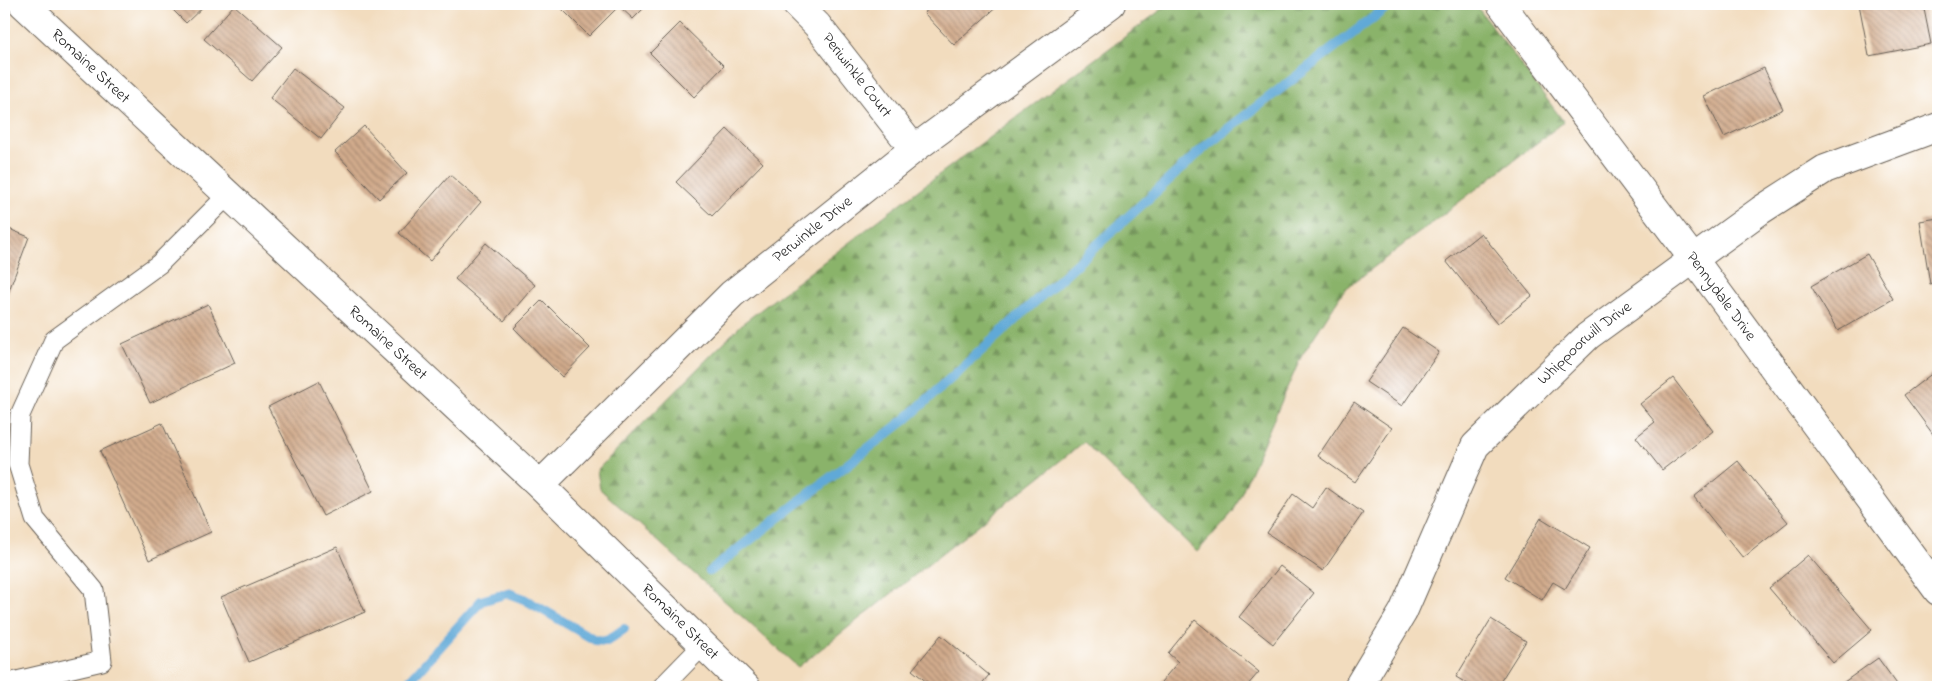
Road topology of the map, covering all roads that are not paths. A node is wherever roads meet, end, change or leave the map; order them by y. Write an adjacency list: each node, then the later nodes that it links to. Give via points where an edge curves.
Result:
1 (23, 4): 7 (street, Romaine Street)
2 (796, 4): 6 (street, Periwinkle Court)
3 (1111, 4): 6 (street, Perwinkle Drive)
4 (1501, 4): 8 (street, Pennydale Drive)
5 (1938, 127): 8 (street, Whippoorwill Drive, via 1825,169 1761,210)
6 (914, 149): 9 (street, Perwinkle Drive, via 732,294)
7 (228, 195): 9 (street, Romaine Street); 12 (lane, via 159,264 54,340 20,415 18,464 35,519 94,590 102,661)
8 (1694, 260): 10 (street, Pennydale Drive); 15 (street, Whippoorwill Drive, via 1588,336 1475,446 1403,612)
9 (540, 485): 11 (street, Romaine Street)
10 (1938, 592)
11 (703, 645): 13 (lane); 14 (street, Romaine Street)
12 (4, 684)
13 (662, 687)
14 (746, 687)
15 (1358, 687)

